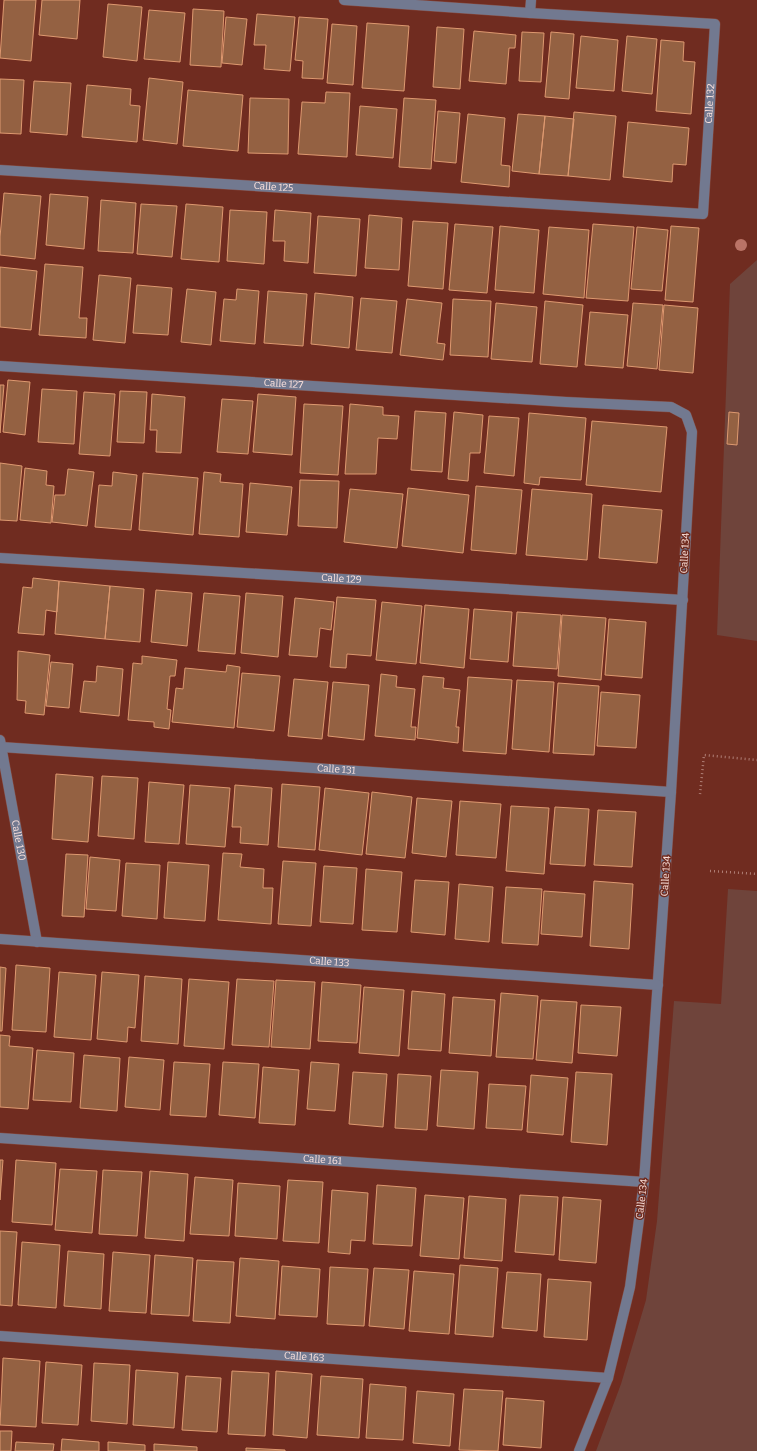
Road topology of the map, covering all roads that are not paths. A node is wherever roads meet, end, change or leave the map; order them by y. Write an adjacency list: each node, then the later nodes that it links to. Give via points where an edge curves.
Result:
1 (344, 0): 3 (street)
2 (531, 0): 3 (street)
3 (530, 13): 5 (street, Calle 132, via 715,24 703,214)
4 (0, 170): 5 (street, Calle 125)
5 (548, 204)
6 (0, 366): 7 (street, Calle 127)
7 (566, 402): 9 (street, Calle 134, via 671,407 686,415 692,432)
8 (0, 558): 9 (street, Calle 129)
9 (683, 600): 11 (street, Calle 134)
10 (1, 743): 11 (street, Calle 131); 13 (street, Calle 130)
11 (671, 792): 14 (street, Calle 134)
12 (0, 939): 13 (street, Calle 133)
13 (37, 942): 14 (street, Calle 133)
14 (658, 985): 16 (street, Calle 134)
15 (0, 1138): 16 (street, Calle 161)
16 (644, 1182): 18 (street, Calle 134, via 630,1287)
17 (0, 1336): 18 (street, Calle 163)
18 (608, 1378): 19 (street, Calle 134)
19 (579, 1451)

